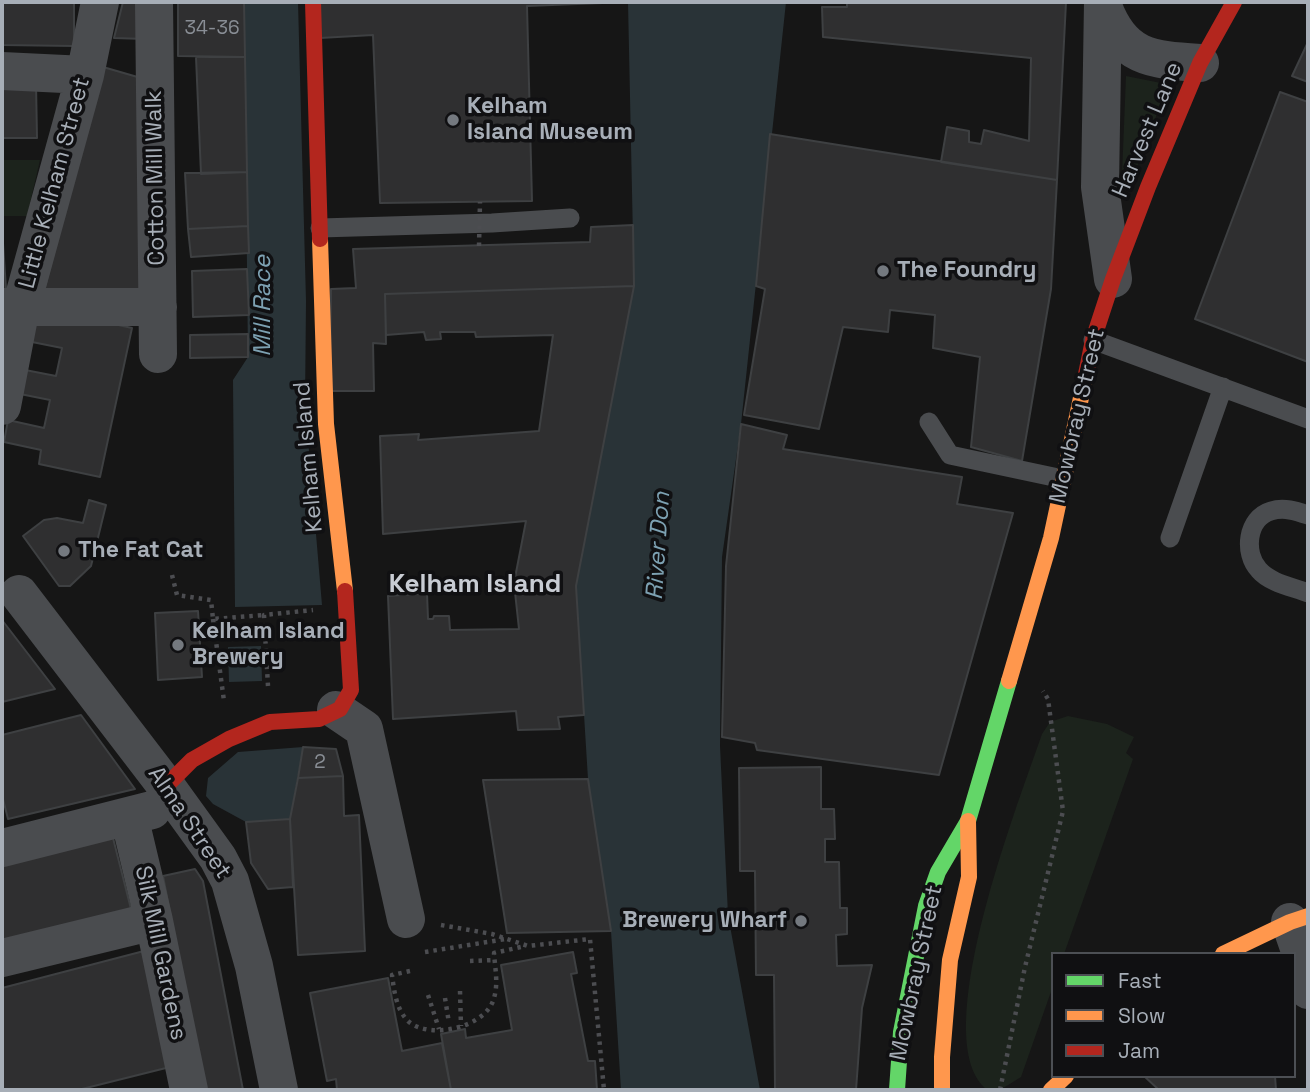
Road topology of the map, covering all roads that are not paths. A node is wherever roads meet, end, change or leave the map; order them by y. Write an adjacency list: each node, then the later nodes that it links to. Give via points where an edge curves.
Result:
1 (100, 2): 8 (street, Little Kelham Street)
2 (154, 2): 13 (street, Cotton Mill Walk)
3 (313, 2): 10 (main road, Kelham Island)
4 (1234, 2): 6 (main road, Harvest Lane)
5 (1103, 4): 6 (street, via 1115,32 1146,58); 11 (street, Mowbray Street, via 1100,187)
6 (1200, 64): 11 (main road, Harvest Lane)
7 (2, 71): 8 (street)
8 (85, 75): 12 (street, Little Kelham Street)
9 (570, 218): 10 (lane)
10 (320, 228): 25 (main road, Kelham Island, via 326,424 352,680 347,699)
11 (1113, 279): 14 (main road, Mowbray Street)
12 (12, 307): 13 (street); 17 (street, Little Kelham Street)
13 (158, 307): 15 (street, Cotton Mill Walk)
14 (1093, 340): 16 (lane); 20 (main road, Mowbray Street)
15 (158, 354)
16 (1223, 387): 18 (lane); 22 (lane)
17 (2, 406)
18 (1308, 419)
19 (929, 422): 20 (lane, via 950,455)
20 (1063, 479): 28 (main road, Mowbray Street, via 1051,538)
21 (1308, 515): 23 (lane, via 1286,509 1269,511 1256,521 1249,538 1250,556 1258,570)
22 (1170, 538)
23 (1308, 593)
24 (19, 594): 26 (street, Alma Street)
25 (336, 710): 26 (main road, via 320,719 270,722 229,739 192,760); 32 (street, via 364,729)
26 (172, 795): 27 (street); 37 (street, Alma Street, via 230,881 254,967)
27 (129, 816): 29 (street); 31 (street, Silk Mill Gardens)
28 (968, 821): 38 (main road, Mowbray Street, via 938,872 926,906 901,1032); 39 (main road, Mowbray Street, via 969,877 950,960)
29 (2, 848)
30 (1299, 919): 33 (main road); 35 (street)
31 (154, 921): 34 (street); 36 (street, Silk Mill Gardens)
32 (410, 937)
33 (1227, 952)
34 (2, 958)
35 (1308, 990)
36 (184, 1085)
37 (279, 1090)
38 (897, 1090)
39 (942, 1090)

